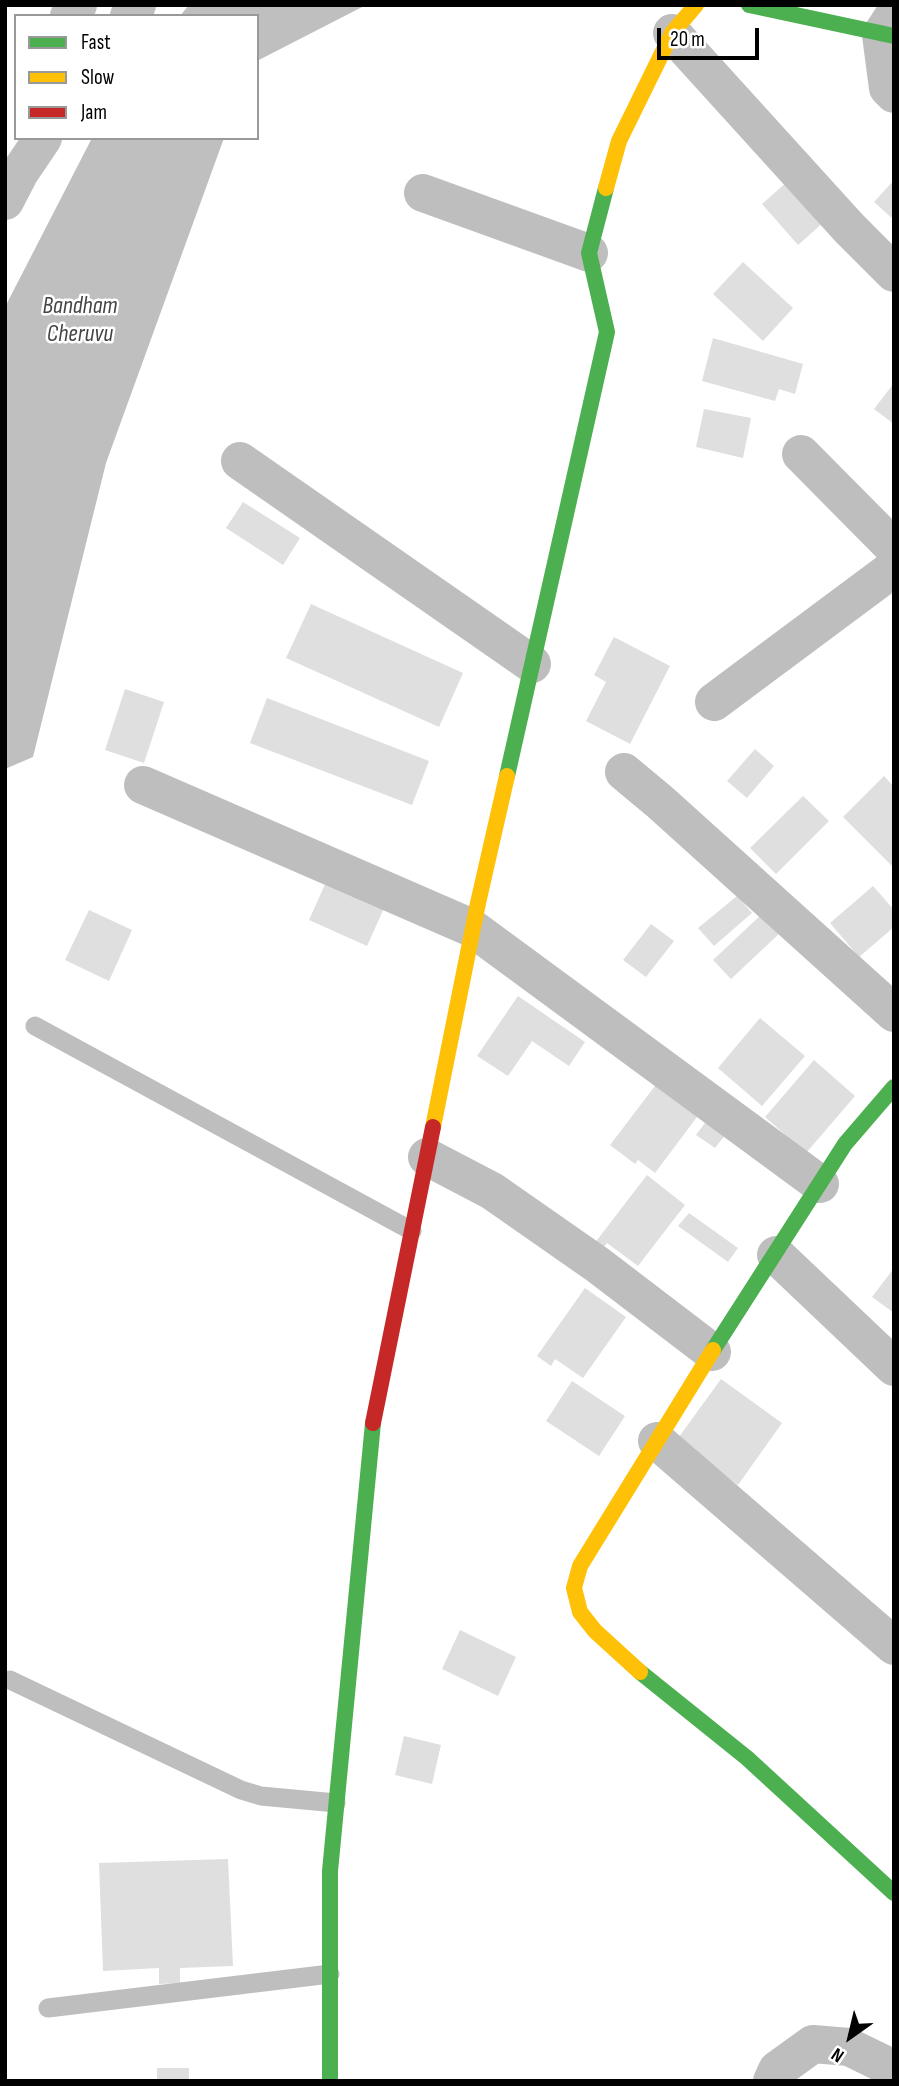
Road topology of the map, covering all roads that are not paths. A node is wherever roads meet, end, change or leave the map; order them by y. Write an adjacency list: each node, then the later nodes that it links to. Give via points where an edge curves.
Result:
1 (749, 5): 3 (street)
2 (684, 19): 8 (street, via 619,141); 9 (street)
3 (890, 29): 4 (street, via 888,88)
4 (894, 94)
5 (41, 140): 6 (street)
6 (17, 170)
7 (424, 193): 8 (street)
8 (589, 254): 14 (street, via 607,332)
9 (894, 274)
10 (801, 454): 12 (street)
11 (240, 461): 14 (street)
12 (894, 548)
13 (894, 568): 15 (street)
14 (531, 664): 18 (street)
15 (714, 702)
16 (624, 772): 19 (street)
17 (143, 785): 18 (street)
18 (472, 928): 22 (street); 23 (street)
19 (894, 1013)
20 (35, 1026): 24 (lane)
21 (894, 1087): 23 (street, via 845,1144)
22 (427, 1157): 24 (street); 26 (street, via 492,1191)
23 (820, 1184): 25 (street)
24 (412, 1231): 31 (street, via 373,1424)
25 (776, 1255): 26 (street); 27 (street)
26 (712, 1352): 28 (street)
27 (894, 1367)
28 (657, 1441): 29 (street); 32 (street, via 580,1566 574,1587 580,1612 614,1649 747,1758)
29 (894, 1646)
30 (10, 1680): 31 (lane, via 240,1790)
31 (336, 1803): 33 (street, via 330,1871)
32 (894, 1893)
33 (330, 1974): 34 (lane); 36 (street)
34 (48, 2008)
35 (894, 2069): 37 (street, via 849,2046 813,2044 777,2070)
36 (330, 2081)
37 (772, 2081)

